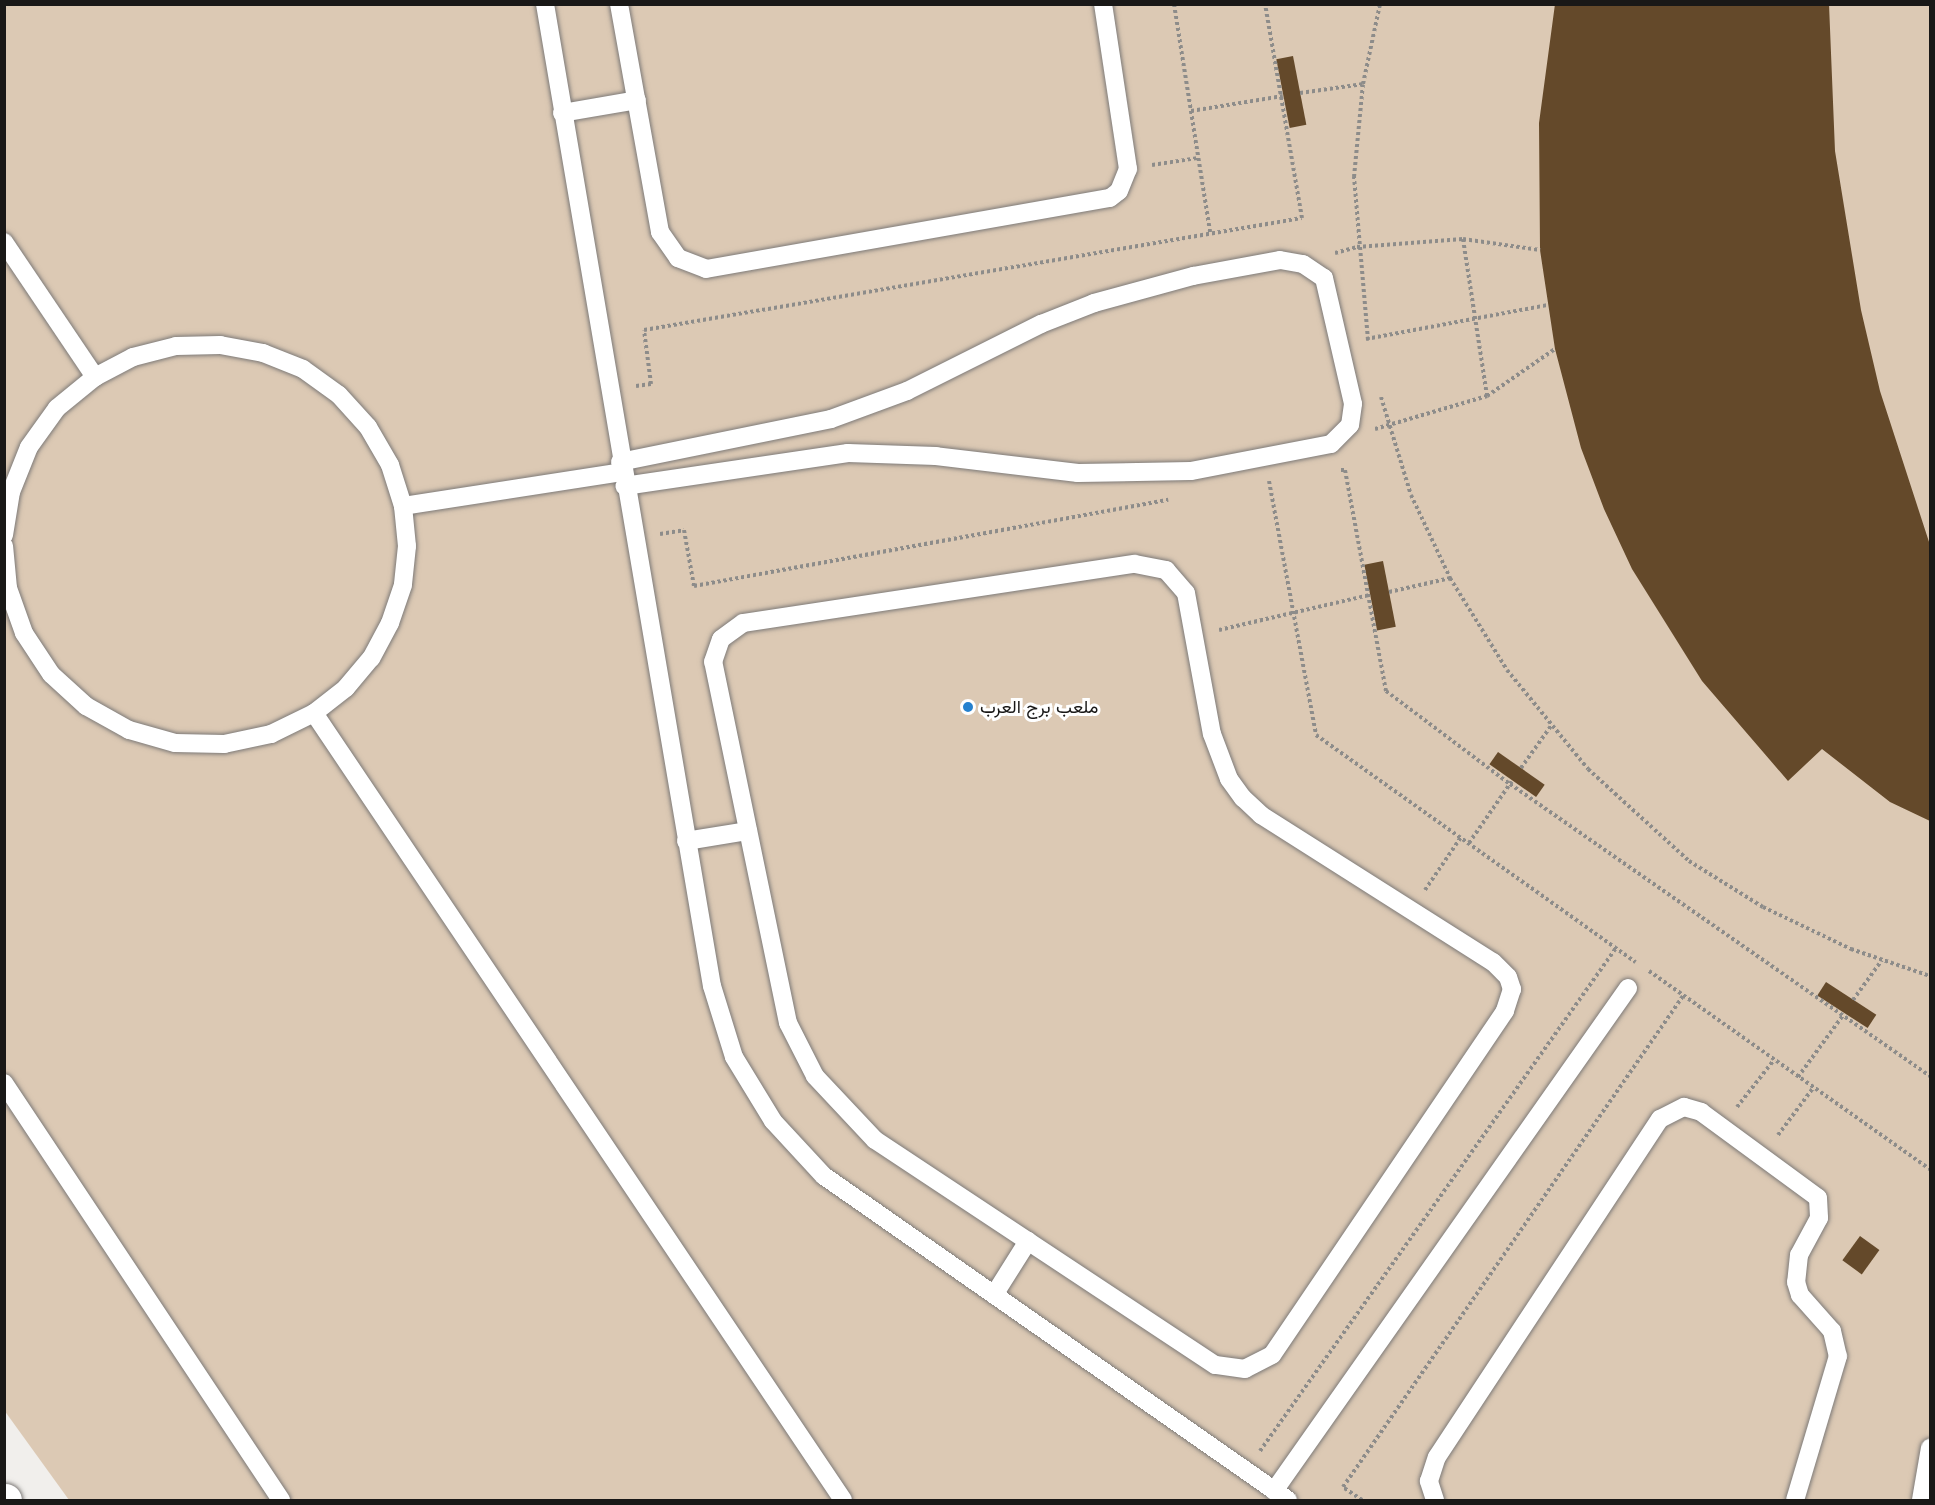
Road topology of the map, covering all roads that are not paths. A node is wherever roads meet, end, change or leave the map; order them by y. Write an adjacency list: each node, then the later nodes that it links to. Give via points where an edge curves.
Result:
1 (545, 4): 5 (lane)
2 (620, 4): 4 (lane)
3 (1103, 4): 4 (lane, via 1128,169 1119,190 1104,199 706,269 678,258 660,232)
4 (636, 100): 5 (lane)
5 (562, 113): 8 (lane)
6 (4, 242): 7 (lane)
7 (95, 377): 9 (lane, via 133,357 176,346 220,345 252,351 303,369 339,395 368,427 390,465); 10 (lane, via 57,408 29,447 11,492)
8 (622, 473): 8 (lane, via 841,416 907,391 1041,324 1143,288 1269,261 1303,264 1324,278 1353,404 1350,425 1331,444 1227,466 1154,474 1077,473 936,456 848,453); 9 (lane); 14 (lane)
9 (403, 506): 12 (lane, via 407,546 403,585 390,623 371,658 346,688)
10 (4, 536)
11 (4, 546): 12 (lane, via 8,588 21,624 51,674 86,706 129,730 176,743 224,744 271,734)
12 (314, 713): 22 (lane)
13 (748, 831): 14 (lane); 17 (lane, via 788,1023 815,1076 875,1140); 17 (lane, via 713,662 721,639 743,623 1151,564 1172,575 1186,593 1218,757 1243,798 1261,815 1501,968 1509,977 1510,1000 1272,1355 1245,1369 1215,1365)
14 (686, 841): 18 (lane, via 711,987 734,1057 773,1121 824,1176)
15 (1628, 988): 20 (lane)
16 (4, 1083): 21 (lane)
17 (1028, 1241): 18 (lane)
18 (994, 1295): 20 (lane)
19 (1930, 1448): 25 (lane)
20 (1281, 1496)
21 (281, 1500)
22 (843, 1500)
23 (1435, 1500): 24 (lane, via 1429,1481 1437,1457 1660,1119 1675,1108 1693,1108 1818,1198 1819,1218 1799,1255 1796,1282 1800,1295 1832,1331 1838,1348)
24 (1795, 1500)
25 (1921, 1500)

